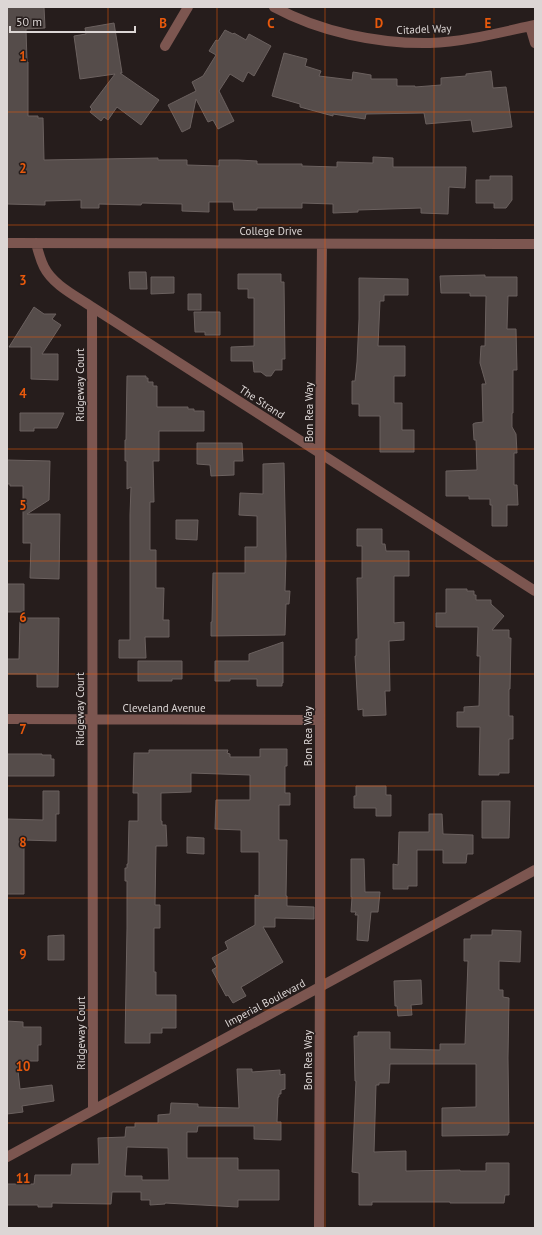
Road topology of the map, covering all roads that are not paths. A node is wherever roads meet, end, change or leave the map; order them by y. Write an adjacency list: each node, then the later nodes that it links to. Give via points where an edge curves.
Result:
1 (188, 7): 5 (street)
2 (274, 7): 3 (street, Citadel Way, via 310,23 346,34 389,42 431,43 479,37)
3 (533, 25): 4 (street)
4 (535, 44)
5 (166, 46)
6 (7, 243): 7 (street, College Drive)
7 (36, 243): 8 (street, College Drive); 10 (street, The Strand, via 44,266 53,279)
8 (322, 244): 9 (street, College Drive); 11 (street, Bon Rea Way)
9 (535, 244)
10 (92, 307): 11 (street, The Strand); 14 (street, Ridgeway Court)
11 (320, 453): 12 (street, The Strand); 15 (street, Bon Rea Way)
12 (535, 591)
13 (7, 719): 14 (street, Cleveland Avenue)
14 (92, 720): 15 (street, Cleveland Avenue); 18 (street, Ridgeway Court)
15 (320, 720): 17 (street, Bon Rea Way)
16 (535, 870): 17 (street, Imperial Boulevard)
17 (320, 987): 18 (street, Imperial Boulevard); 20 (street, Bon Rea Way)
18 (93, 1110): 19 (street, Imperial Boulevard)
19 (7, 1157)
20 (319, 1228)

